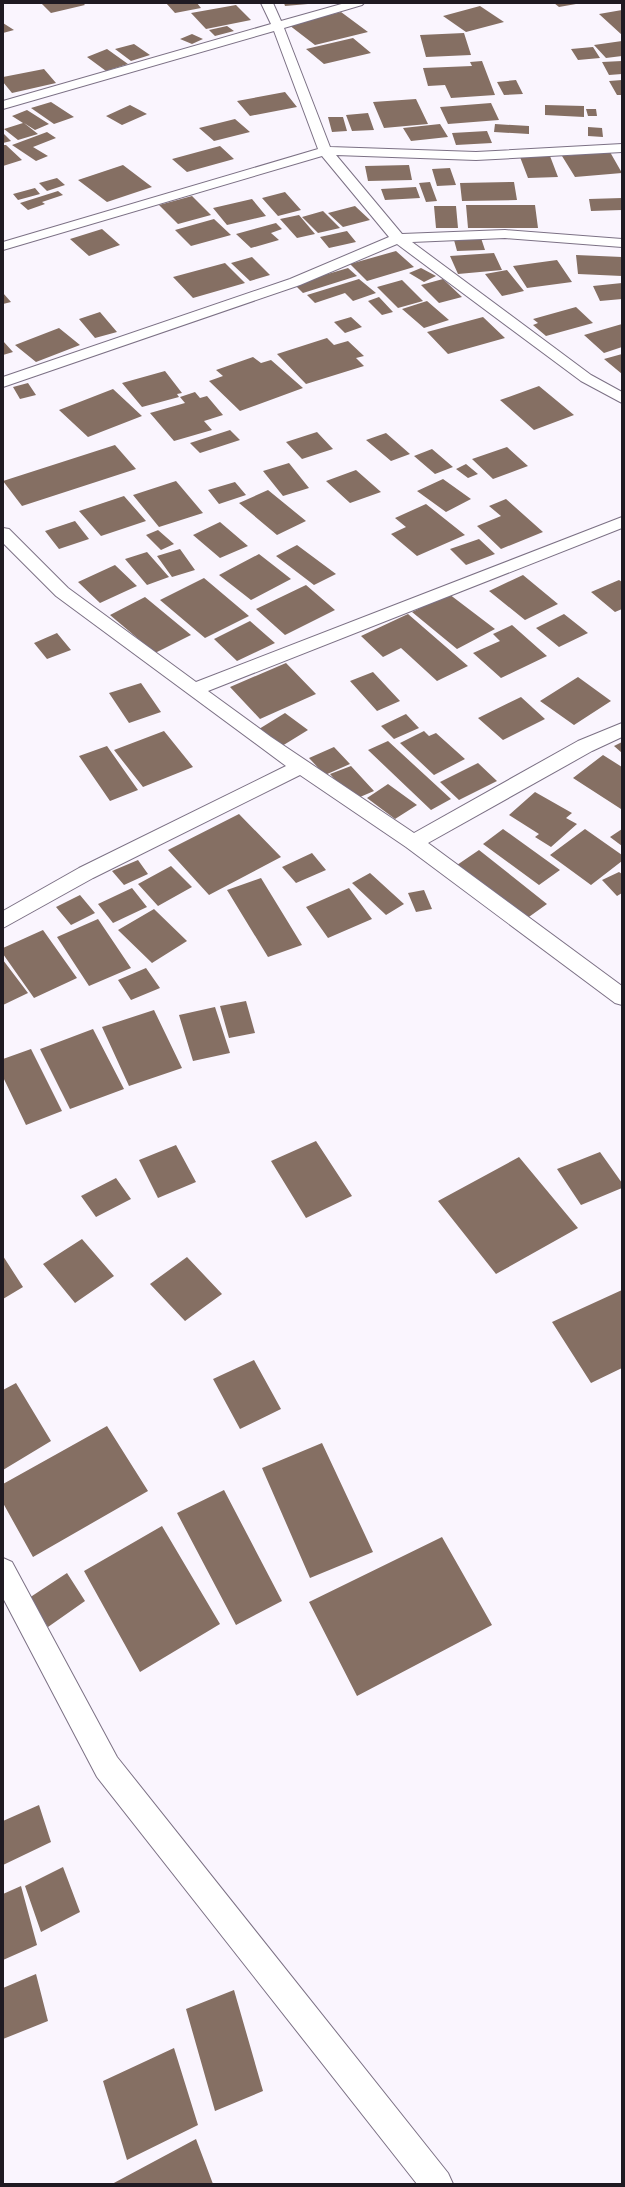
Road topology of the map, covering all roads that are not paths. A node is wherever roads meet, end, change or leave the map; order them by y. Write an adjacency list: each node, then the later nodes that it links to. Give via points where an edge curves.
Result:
1 (267, 3): 3 (street)
2 (358, 3): 3 (street)
3 (278, 27): 4 (street); 6 (street)
4 (3, 105)
5 (622, 148): 6 (street, via 476,156)
6 (325, 151): 7 (street); 9 (street)
7 (398, 238): 8 (street, via 506,234); 10 (street, via 295,282); 11 (street, via 586,378)
8 (622, 243)
9 (3, 246)
10 (3, 382)
11 (622, 398)
12 (622, 522): 14 (street)
13 (3, 533): 14 (street, via 62,592)
14 (194, 690): 16 (street)
15 (622, 729): 17 (street, via 586,746)
16 (300, 767): 17 (street); 18 (street, via 86,873)
17 (414, 842): 19 (street)
18 (3, 920)
19 (622, 997)
20 (3, 1571): 21 (street, via 107,1767)
21 (437, 2184)

